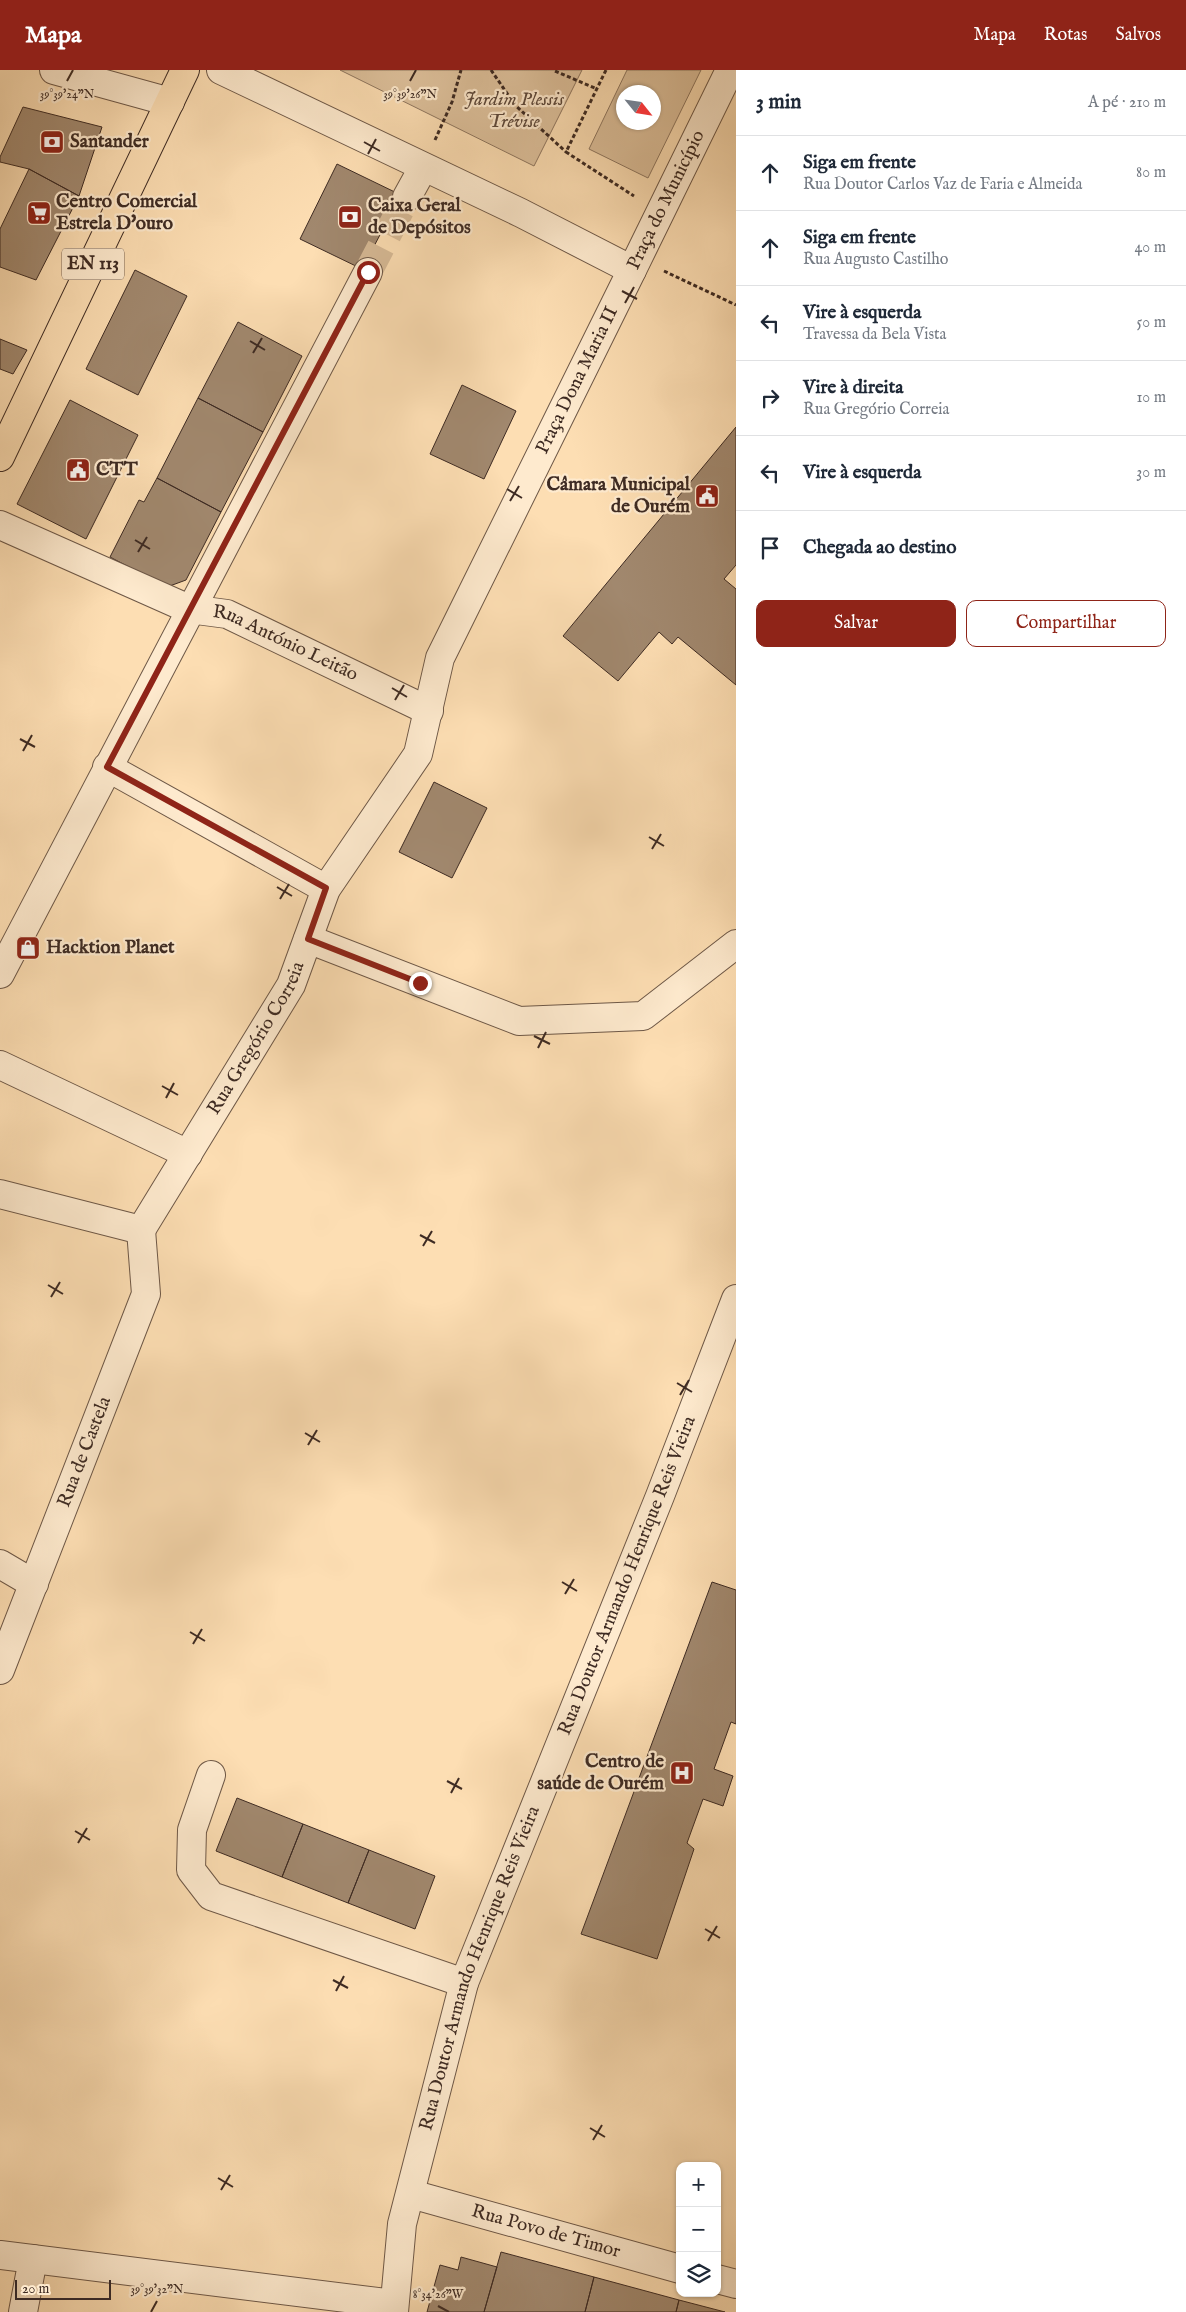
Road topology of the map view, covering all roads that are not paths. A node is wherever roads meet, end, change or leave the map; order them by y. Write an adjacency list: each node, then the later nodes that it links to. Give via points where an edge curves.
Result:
1 (54, 70): 5 (street)
2 (185, 70): 5 (main road, EN 113)
3 (221, 70): 6 (street, Praça do Município)
4 (730, 70): 8 (street, Praça do Município)
5 (170, 102): 10 (main road, EN 113)
6 (423, 168): 7 (street); 8 (street, Praça do Município)
7 (407, 197)
8 (645, 269): 13 (street, Praça Dona Maria II, via 440,658)
9 (368, 272): 12 (street)
10 (0, 457)
11 (0, 525): 12 (street, Rua António Leitão)
12 (189, 609): 13 (street, Rua António Leitão, via 227,614); 14 (street)
13 (429, 711): 15 (street, Rua Gregório Correia, via 418,754)
14 (107, 767): 15 (street); 18 (street)
15 (326, 888): 16 (street, Rua Gregório Correia)
16 (308, 939): 17 (street, via 519,1021 643,1016); 20 (street, Rua Gregório Correia, via 291,985)
17 (734, 946)
18 (0, 974)
19 (0, 1065): 20 (street)
20 (188, 1154): 22 (street, Rua Gregório Correia)
21 (0, 1194): 22 (street)
22 (141, 1230): 25 (street, Rua de Castela, via 146,1294)
23 (736, 1298): 28 (street, Rua Doutor Armando Henrique Reis Vieira)
24 (0, 1564): 25 (street)
25 (34, 1584): 26 (street, Rua de Castela)
26 (0, 1670)
27 (211, 1775): 28 (street, via 192,1830 191,1870 211,1896)
28 (464, 1983): 29 (street, Rua Doutor Armando Henrique Reis Vieira)
29 (411, 2194): 32 (street, Rua Povo de Timor); 35 (street, Rua Doutor Armando Henrique Reis Vieira, via 402,2224)
30 (0, 2255): 31 (street)
31 (33, 2259): 35 (street); 36 (street)
32 (676, 2268)
33 (721, 2280): 34 (street)
34 (736, 2284)
35 (394, 2308)
36 (23, 2312)

